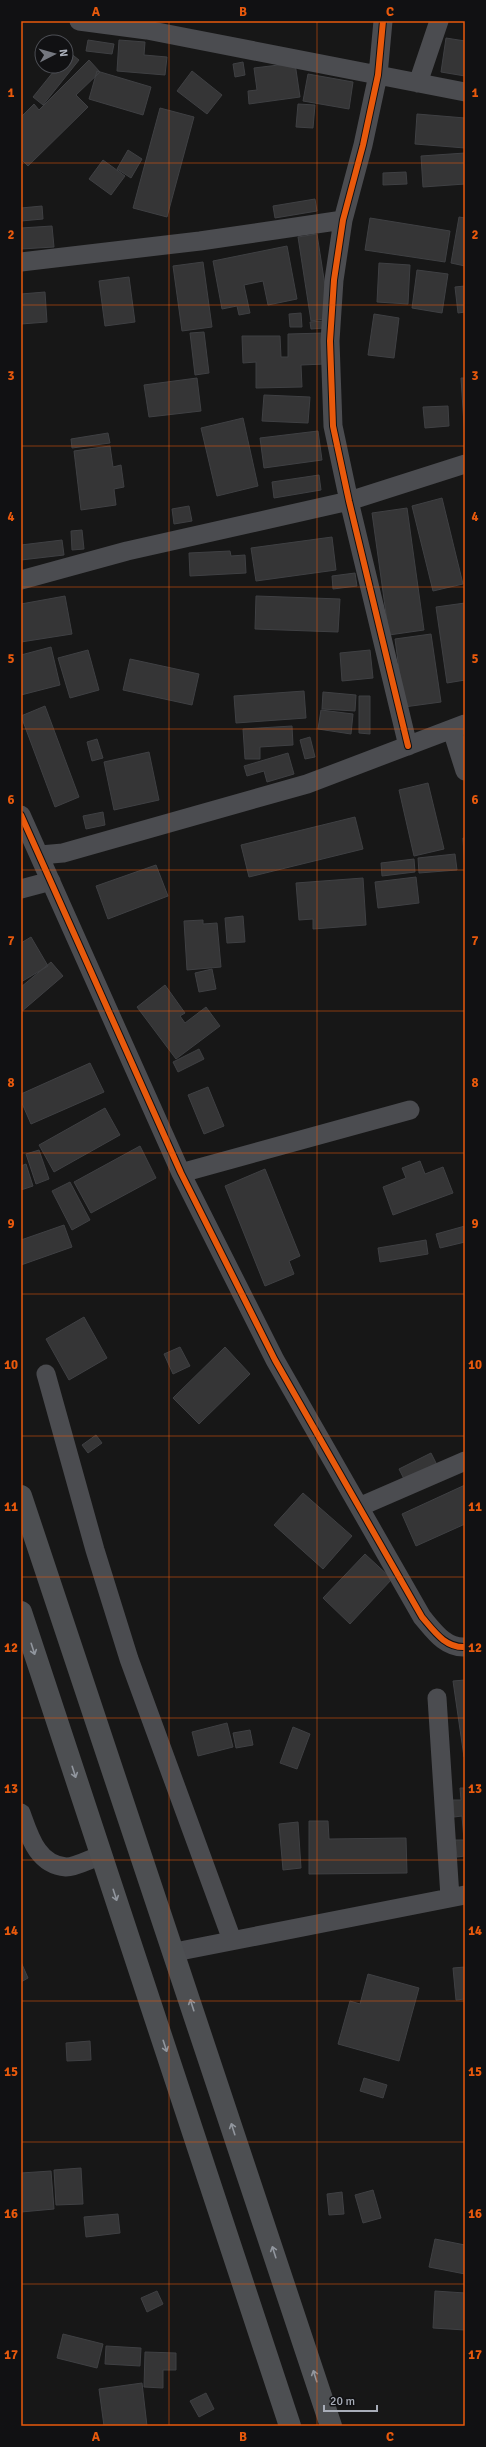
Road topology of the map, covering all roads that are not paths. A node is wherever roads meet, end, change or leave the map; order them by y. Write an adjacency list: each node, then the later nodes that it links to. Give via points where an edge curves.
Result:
1 (79, 21): 4 (street, via 147,30)
2 (383, 21): 4 (street)
3 (439, 21): 5 (street)
4 (378, 75): 5 (street); 7 (street)
5 (418, 83): 6 (street)
6 (465, 92)
7 (343, 220): 8 (street, via 185,243); 10 (street, via 334,280 330,341 333,426)
8 (21, 262)
9 (465, 464): 10 (street)
10 (349, 501): 11 (street, via 127,551); 13 (street)
11 (21, 580)
12 (458, 727): 13 (street); 14 (street)
13 (408, 746): 16 (street, via 307,784 63,853)
14 (465, 771)
15 (21, 815): 16 (street)
16 (40, 855): 17 (street)
17 (51, 881): 18 (street); 20 (street)
18 (21, 889)
19 (410, 1110): 20 (street)
20 (181, 1173): 24 (street, via 275,1360)
21 (46, 1374): 31 (street, via 95,1550 129,1659)
22 (465, 1461): 24 (street)
23 (21, 1496): 32 (main road)
24 (359, 1506): 26 (street, via 422,1617 441,1640 456,1647)
25 (21, 1612): 29 (main road, one-way to 29)
26 (465, 1647)
27 (437, 1698): 30 (street)
28 (21, 1813): 29 (street, via 33,1846 47,1861 67,1867)
29 (102, 1855): 33 (main road, one-way to 33)
30 (457, 1896): 31 (street)
31 (232, 1940): 32 (street)
32 (175, 1952): 34 (main road, one-way to 32)
33 (290, 2426)
34 (331, 2426)

